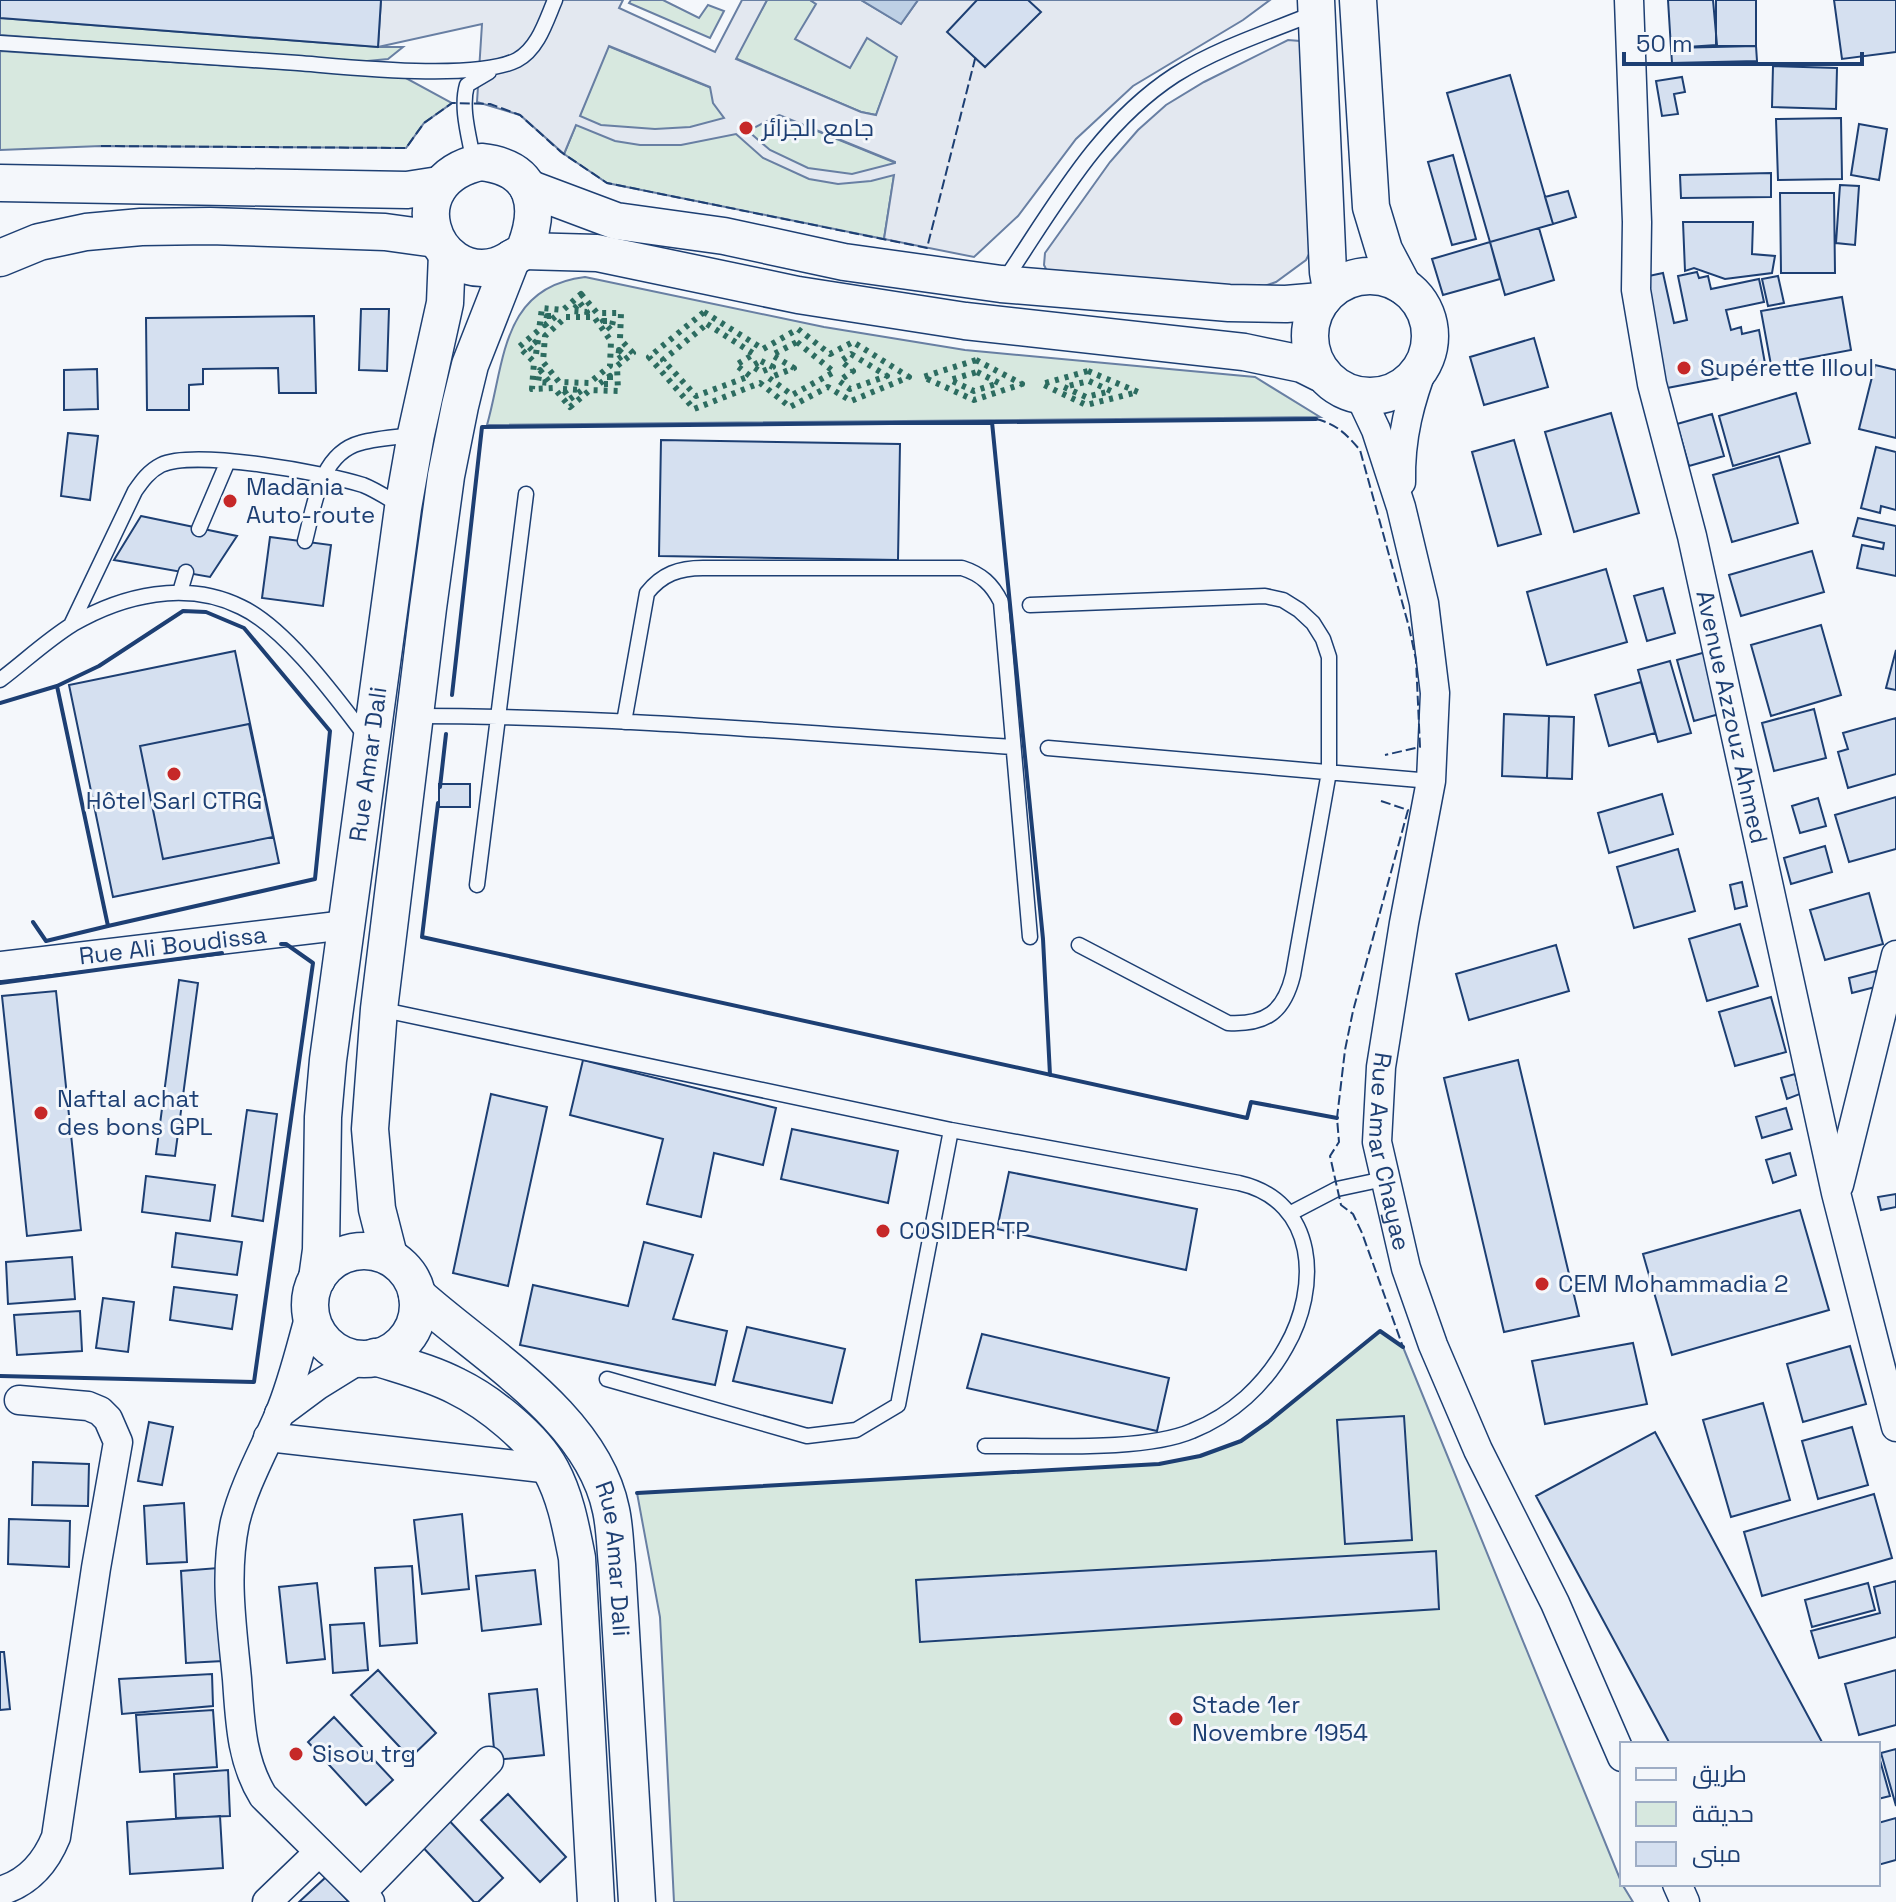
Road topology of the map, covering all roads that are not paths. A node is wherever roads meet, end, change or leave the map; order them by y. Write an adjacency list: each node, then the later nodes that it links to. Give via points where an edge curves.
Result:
1 (555, 0): 6 (lane, via 532,49)
2 (1358, 0): 15 (street, via 1371,207 1384,250)
3 (1629, 0): 50 (street, Avenue Azzouz Ahmed, via 1636,290 1649,368 1692,536)
4 (1316, 7): 14 (lane, via 1199,62 1126,114 1082,165); 16 (street)
5 (0, 43): 6 (lane, via 402,70)
6 (500, 65): 7 (lane, via 467,85 465,92)
7 (474, 164): 9 (street, via 451,173); 10 (street, via 508,169)
8 (0, 183): 9 (street, via 407,190)
9 (439, 185): 11 (street, via 431,221)
10 (528, 188): 12 (street, via 533,228); 14 (street, via 616,221)
11 (442, 246): 12 (street, via 463,263 479,267 496,266); 13 (street, via 385,232 141,227 39,242); 20 (street, Rue Amar Dali, via 445,303)
12 (518, 255): 18 (street, via 597,253 798,295 1244,352); 33 (street, Rue Amar Dali, via 470,365 460,406)
13 (0, 258)
14 (1001, 284): 16 (street, via 1229,303 1286,304)
15 (1403, 286): 16 (street, via 1369,276 1352,278); 17 (street, via 1428,318)
16 (1326, 295): 18 (street, via 1310,335)
17 (1426, 359): 19 (street, via 1399,389); 24 (street, Rue Amar Chayae, via 1409,402 1401,444)
18 (1320, 373): 19 (street)
19 (1360, 396): 24 (street, Rue Amar Chayae)
20 (416, 434): 22 (lane, via 350,447); 25 (street, Rue Amar Dali)
21 (228, 461): 22 (lane); 26 (lane); 31 (lane, via 178,460 145,476)
22 (323, 475): 25 (lane, via 367,486); 27 (lane)
23 (526, 494): 34 (lane)
24 (1401, 507): 40 (street, Rue Amar Chayae, via 1424,603 1434,678)
25 (403, 508): 36 (street, Rue Amar Dali)
26 (199, 529)
27 (305, 541)
28 (186, 572): 29 (lane)
29 (180, 592): 31 (lane, via 126,599); 36 (lane, via 243,608 269,626)
30 (1030, 605): 39 (lane, via 1246,595 1291,605 1313,623 1329,657)
31 (70, 626): 32 (lane)
32 (0, 680)
33 (415, 716): 34 (lane); 47 (street, Rue Amar Dali)
34 (499, 716): 35 (lane); 41 (lane)
35 (624, 722): 37 (lane); 37 (lane, via 647,593 670,572 962,568 983,578 1001,602)
36 (370, 742): 42 (street, Rue Amar Dali)
37 (1013, 747): 43 (lane)
38 (1048, 748): 39 (lane)
39 (1329, 772): 40 (lane); 44 (lane, via 1289,993 1264,1019 1228,1023)
40 (1431, 781): 49 (street, Rue Amar Chayae, via 1381,1067 1377,1142)
41 (477, 885)
42 (346, 925): 46 (street, Rue Ali Boudissa); 53 (street, Rue Amar Dali, via 323,1117 321,1250)
43 (1030, 937)
44 (1079, 945)
45 (1896, 955): 50 (street)
46 (0, 966)
47 (379, 1009): 48 (lane); 52 (street, Rue Amar Dali, via 370,1129 377,1209)
48 (951, 1130): 51 (lane, via 1259,1188); 56 (lane, via 898,1405 856,1430 807,1436)
49 (1384, 1179): 51 (lane, via 1337,1189); 62 (street, Rue Amar Chayae, via 1406,1268 1433,1345)
50 (1836, 1193): 59 (street, Avenue Azzouz Ahmed)
51 (1291, 1213): 60 (lane, via 1305,1251 1303,1308 1286,1347 1228,1414 1189,1433 1159,1439)
52 (389, 1256): 53 (street, via 348,1253 327,1265); 54 (street, via 412,1279)
53 (314, 1295): 55 (street, via 316,1328 327,1343 342,1353); 58 (street)
54 (417, 1295): 55 (street, via 418,1312 404,1341); 69 (street, Rue Amar Dali, via 541,1398 596,1466 611,1510)
55 (368, 1358): 58 (street, via 318,1385); 61 (street, Rue Amar Dali, via 458,1386 531,1442)
56 (607, 1379)
57 (19, 1400): 65 (street, via 100,1411 118,1442 56,1837 37,1870)
58 (273, 1426): 61 (street); 64 (street, via 242,1499 230,1554 228,1590 240,1727 251,1776 263,1796)
59 (1896, 1427)
60 (985, 1446)
61 (551, 1469): 68 (street, Rue Amar Dali, via 568,1512 577,1558)
62 (1620, 1752)
63 (489, 1761): 66 (street)
64 (319, 1852): 66 (street); 67 (street)
65 (0, 1891)
66 (366, 1897)
67 (267, 1902)
68 (596, 1902)
69 (637, 1902)

